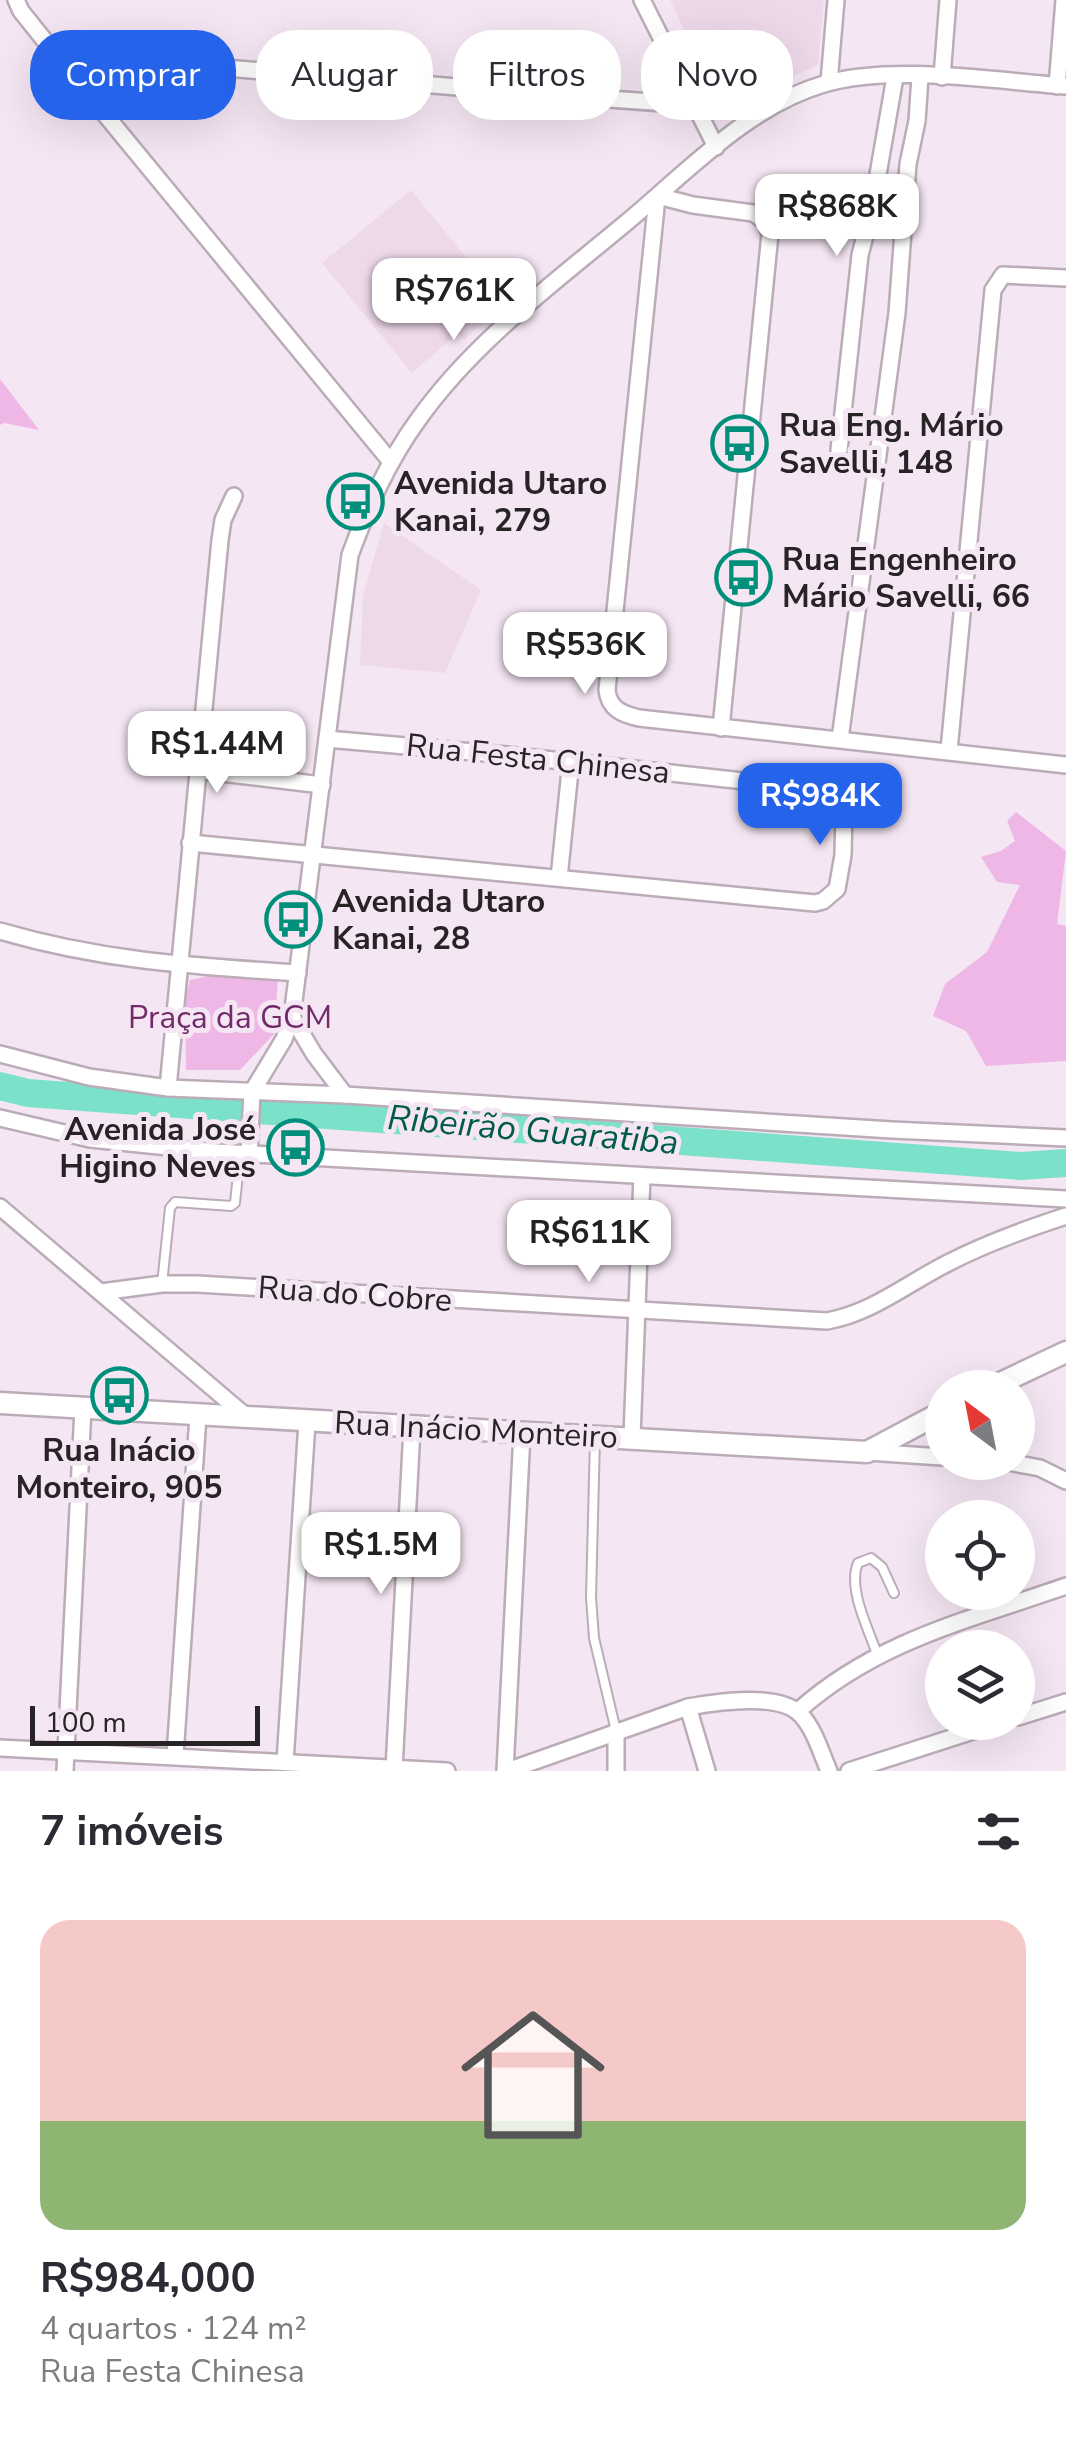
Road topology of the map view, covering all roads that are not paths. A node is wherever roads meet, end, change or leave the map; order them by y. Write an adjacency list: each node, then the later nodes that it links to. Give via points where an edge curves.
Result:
1 (16, 0): 6 (street)
2 (642, 0): 7 (street)
3 (836, 0): 12 (street)
4 (948, 0): 11 (street)
5 (1064, 0): 13 (street)
6 (36, 30)
7 (656, 30)
8 (236, 68): 14 (street)
9 (895, 77): 10 (street); 12 (street); 20 (street, via 860,256)
10 (920, 77): 11 (street); 25 (street, via 897,313)
11 (942, 78): 13 (street)
12 (830, 82): 17 (street, via 775,105)
13 (1062, 86)
14 (641, 102)
15 (110, 120): 21 (street)
16 (701, 120): 17 (street)
17 (716, 146): 18 (street)
18 (658, 196): 21 (street, via 478,351); 23 (street, via 753,213 766,221 770,234); 23 (street, via 607,690 623,714)
19 (1066, 278): 27 (street, via 1010,274 993,290)
20 (839, 450)
21 (391, 462): 24 (street, via 350,555)
22 (234, 496): 30 (street, via 220,540)
23 (721, 728): 25 (street)
24 (327, 739): 28 (street, Rua Festa Chinesa); 31 (street)
25 (840, 739): 27 (street)
26 (1066, 747): 29 (street)
27 (949, 750): 29 (street)
28 (571, 762): 34 (street); 34 (street, Rua Festa Chinesa, via 826,790 844,809 843,854 837,888 815,903)
29 (1065, 764)
30 (196, 770): 31 (street); 32 (street)
31 (322, 785): 33 (street)
32 (190, 843): 33 (street, Rua Festa Chinesa); 36 (street)
33 (313, 854): 34 (street, Rua Festa Chinesa); 37 (street)
34 (559, 878)
35 (0, 930): 36 (street, via 62,949)
36 (178, 966): 37 (street); 40 (street)
37 (298, 973): 38 (street)
38 (292, 1017): 41 (street); 42 (street)
39 (0, 1054): 40 (street)
40 (168, 1088): 42 (street)
41 (345, 1095): 42 (street); 44 (street)
42 (251, 1100): 45 (street)
43 (0, 1118): 45 (street, via 90,1139)
44 (1066, 1138)
45 (246, 1149): 46 (street); 49 (lane, via 235,1204 175,1202 170,1208)
46 (642, 1176): 48 (street); 51 (street)
47 (0, 1207): 50 (street)
48 (1065, 1207): 51 (street, Rua do Cobre, via 842,1318)
49 (162, 1284): 50 (street, Rua do Cobre); 51 (street, Rua do Cobre)
50 (101, 1292): 57 (street)
51 (635, 1309): 63 (street)
52 (1066, 1352): 53 (street)
53 (1028, 1370)
54 (0, 1402): 55 (street, Rua Inácio Monteiro)
55 (83, 1408): 56 (street, Rua Inácio Monteiro); 78 (street)
56 (198, 1416): 57 (street, Rua Inácio Monteiro); 79 (street)
57 (248, 1418): 59 (street, Rua Inácio Monteiro)
58 (925, 1421): 64 (street)
59 (307, 1422): 60 (street, Rua Inácio Monteiro); 80 (street)
60 (412, 1428): 61 (street, Rua Inácio Monteiro); 81 (street)
61 (522, 1432): 62 (street, Rua Inácio Monteiro); 84 (street)
62 (595, 1436): 63 (street, Rua Inácio Monteiro); 75 (lane, via 591,1597)
63 (632, 1437): 64 (street, Rua Inácio Monteiro)
64 (867, 1452): 65 (street)
65 (925, 1456)
66 (1035, 1467): 67 (street)
67 (1066, 1480)
68 (1066, 1586): 70 (street)
69 (894, 1592): 70 (lane, via 877,1561 854,1570)
70 (878, 1654): 73 (street)
71 (1066, 1702): 74 (street)
72 (688, 1707): 73 (street, via 778,1702); 75 (street); 86 (street)
73 (798, 1711): 87 (street)
74 (1035, 1712)
75 (616, 1731): 84 (street); 85 (street)
76 (945, 1740): 88 (street)
77 (0, 1748): 78 (street)
78 (66, 1750): 79 (street); 82 (street)
79 (176, 1756): 80 (street)
80 (285, 1762): 81 (street)
81 (394, 1769): 83 (street)
82 (65, 1771)
83 (448, 1771)
84 (506, 1771)
85 (616, 1771)
86 (708, 1771)
87 (830, 1771)
88 (848, 1771)

